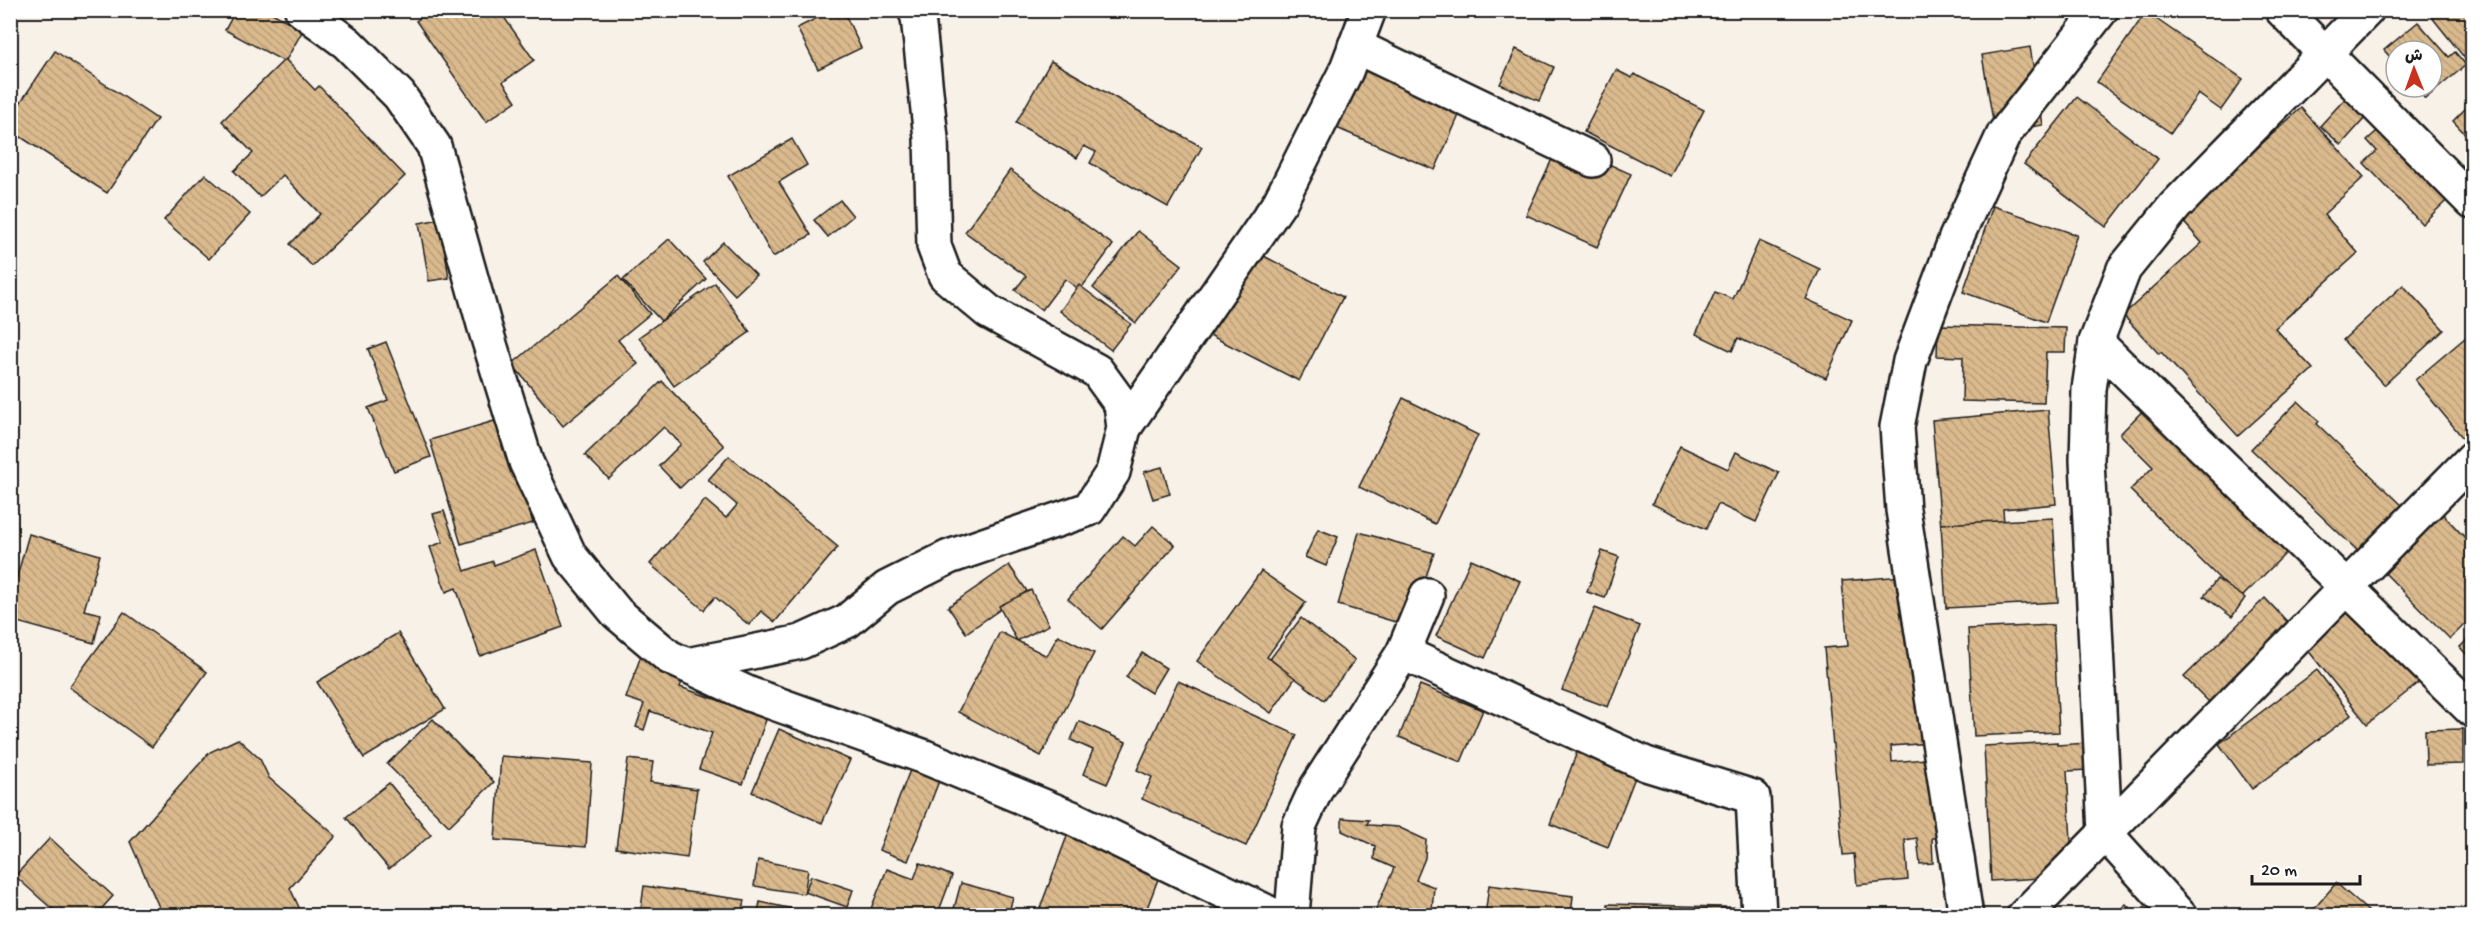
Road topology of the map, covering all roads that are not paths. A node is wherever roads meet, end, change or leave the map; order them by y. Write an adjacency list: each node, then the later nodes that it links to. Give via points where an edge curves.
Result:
1 (302, 10): 17 (street, via 346,43 399,95 434,146 526,462 570,556 617,613 669,657)
2 (915, 10): 12 (street, via 931,138 934,246 945,275 989,312 1096,371 1121,404)
3 (1369, 10): 7 (street)
4 (2101, 10): 23 (street, via 2004,134 1956,238 1910,361 1897,428 1904,510)
5 (2282, 10): 8 (street)
6 (2367, 10): 8 (street)
7 (1355, 46): 9 (street); 12 (street, via 1280,202)
8 (2324, 54): 10 (street); 11 (street, via 2175,206 2124,269)
9 (1593, 160)
10 (2472, 202)
11 (2096, 342): 14 (street); 19 (street, via 2087,460)
12 (1124, 428): 17 (street, via 1113,472 1089,509 949,557 887,588 847,621 801,642)
13 (2472, 459): 14 (street)
14 (2347, 587): 18 (street); 19 (street)
15 (1427, 595): 16 (street)
16 (1403, 653): 21 (street, via 1317,787 1299,826); 22 (street, via 1646,764 1753,797)
17 (687, 665): 20 (street, via 749,694 925,757 1072,818)
18 (2472, 710)
19 (2105, 833): 24 (street); 25 (street)
20 (1275, 915)
21 (1292, 915)
22 (1758, 915)
23 (1966, 915)
24 (2024, 915)
25 (2180, 915)

